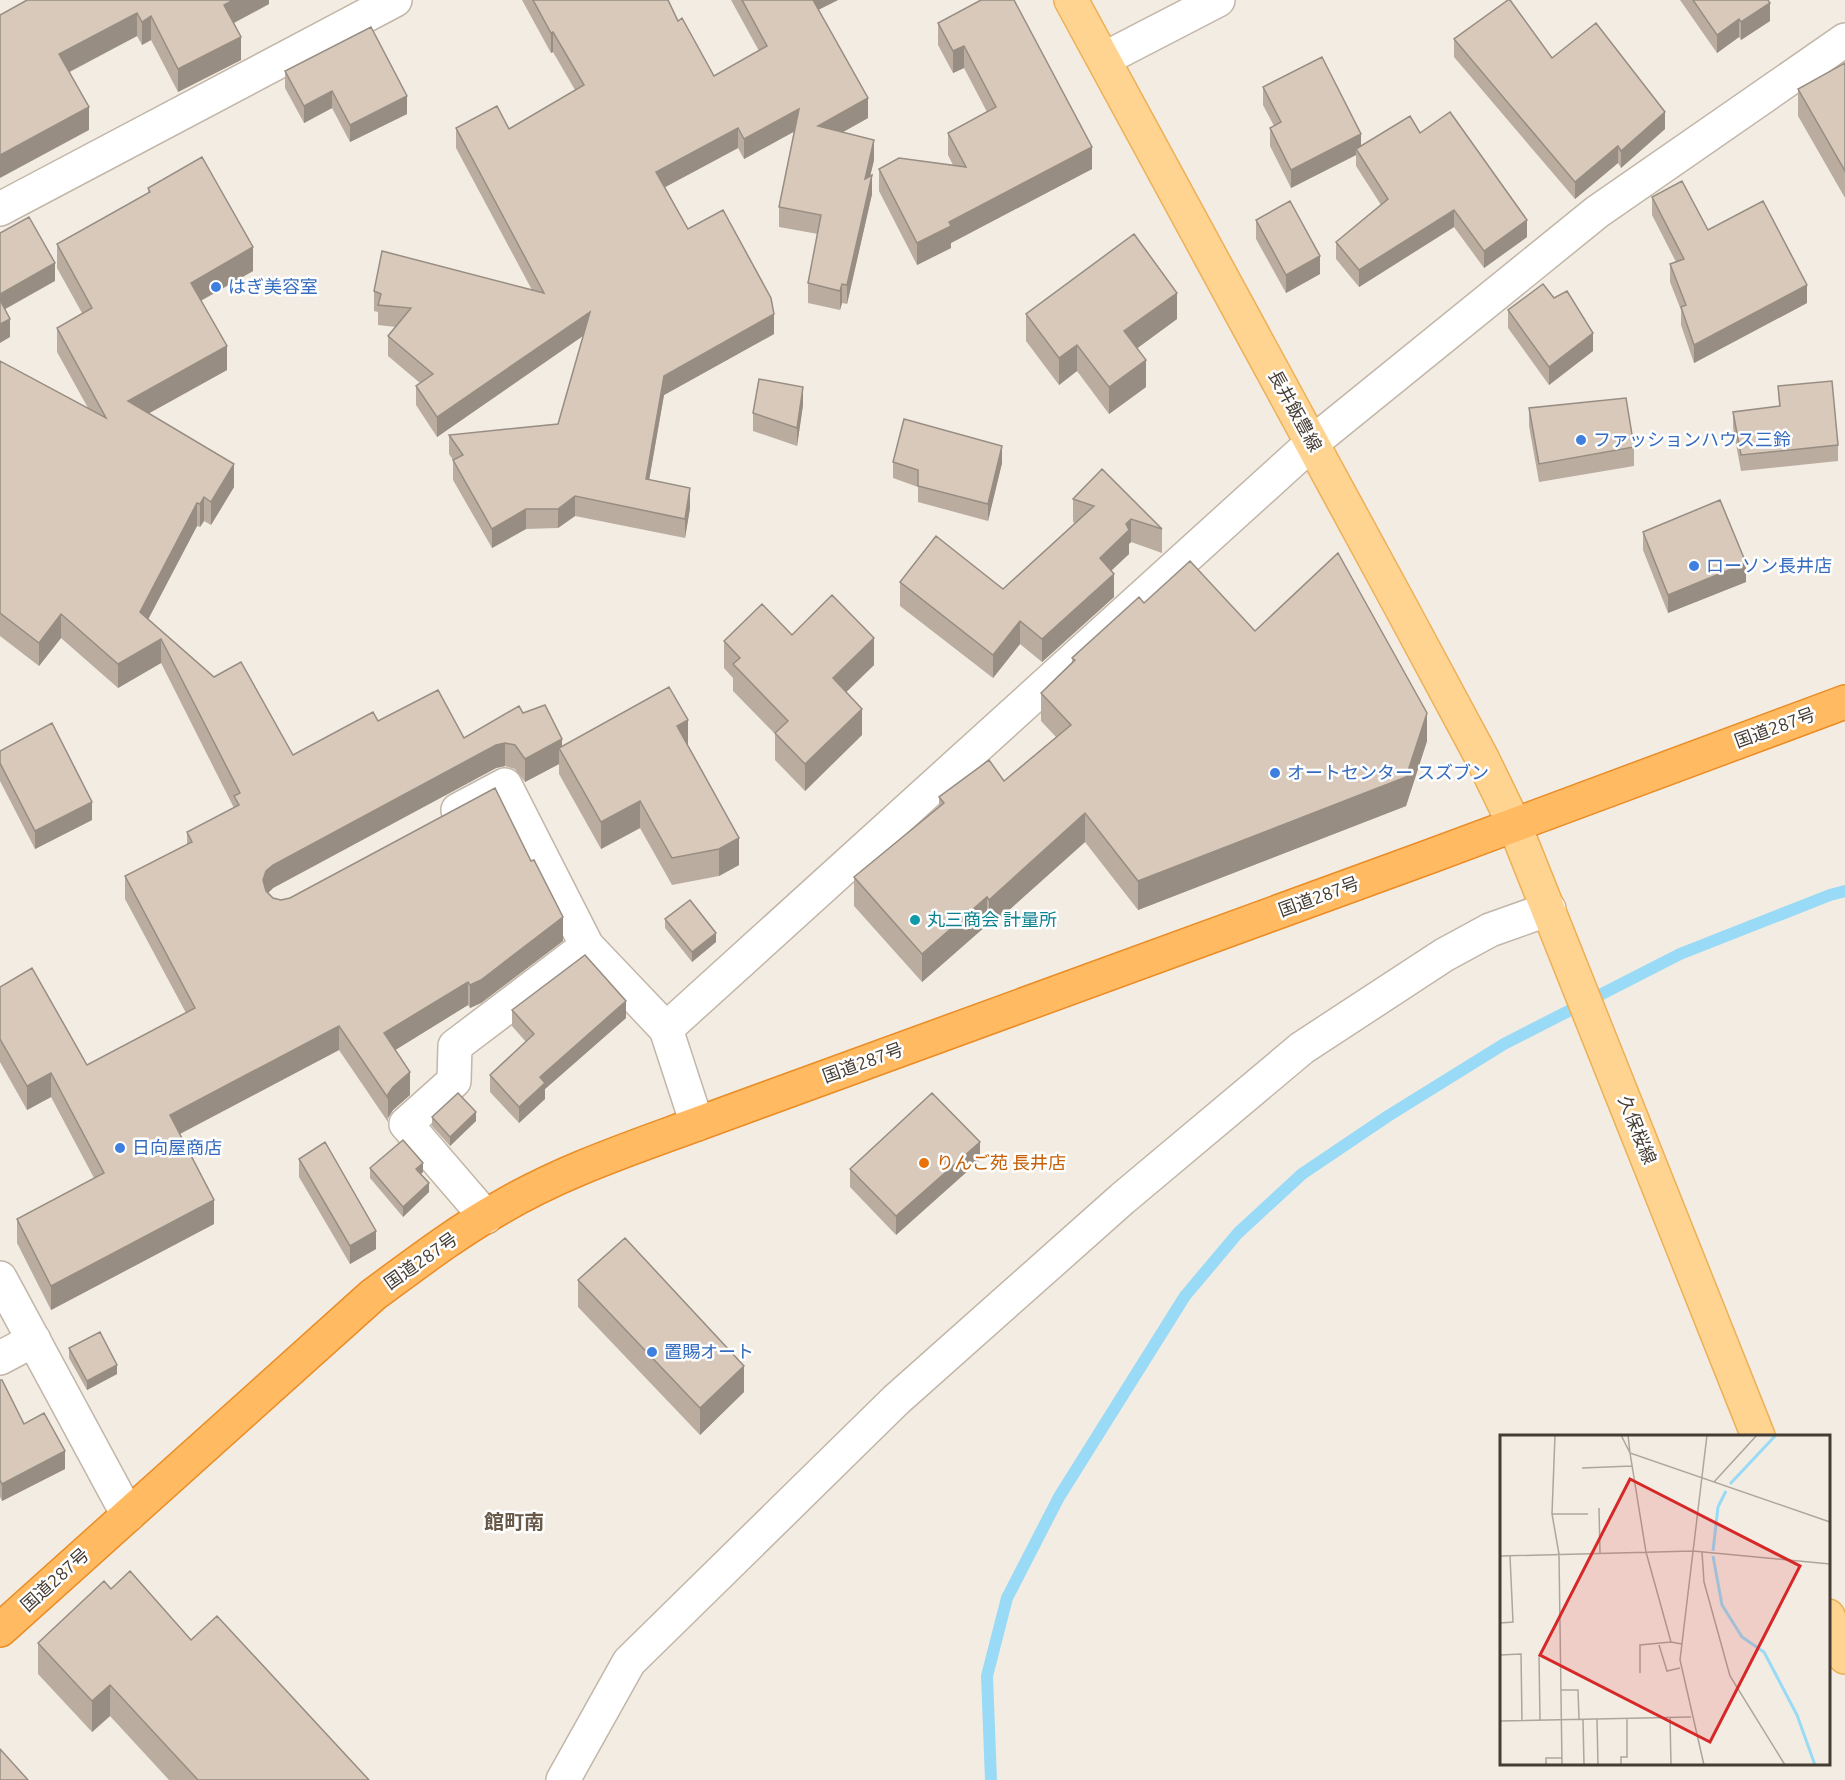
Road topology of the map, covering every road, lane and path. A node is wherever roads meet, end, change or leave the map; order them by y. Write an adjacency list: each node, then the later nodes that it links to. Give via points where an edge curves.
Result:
1 (395, 0): 6 (street)
2 (1071, 0): 5 (main road, 長井飯豊線)
3 (1218, 0): 5 (street)
4 (1845, 40): 7 (street, via 1597,212)
5 (1104, 59): 7 (main road, 長井飯豊線)
6 (0, 208)
7 (1312, 443): 10 (main road, 長井飯豊線); 13 (street)
8 (1845, 702): 10 (highway, 国道287号)
9 (434, 823): 12 (street, via 505,785)
10 (1514, 824): 11 (main road, 久保桜線); 14 (highway, 国道287号)
11 (1554, 923): 19 (main road, 久保桜線); 24 (street, via 1490,930 1444,955 1302,1048 1113,1206 896,1400 629,1662)
12 (587, 946): 13 (street); 15 (street, via 455,1046 454,1081 406,1124)
13 (666, 1029): 14 (street)
14 (697, 1124): 15 (highway, 国道287号, via 550,1182)
15 (486, 1217): 20 (highway, 国道287号, via 373,1295)
16 (0, 1278): 17 (street)
17 (34, 1340): 18 (street); 20 (street)
18 (0, 1358)
19 (1757, 1435)
20 (128, 1515): 22 (highway, 国道287号)
21 (1830, 1621): 23 (main road)
22 (0, 1630)
23 (1845, 1657)
24 (563, 1780)

